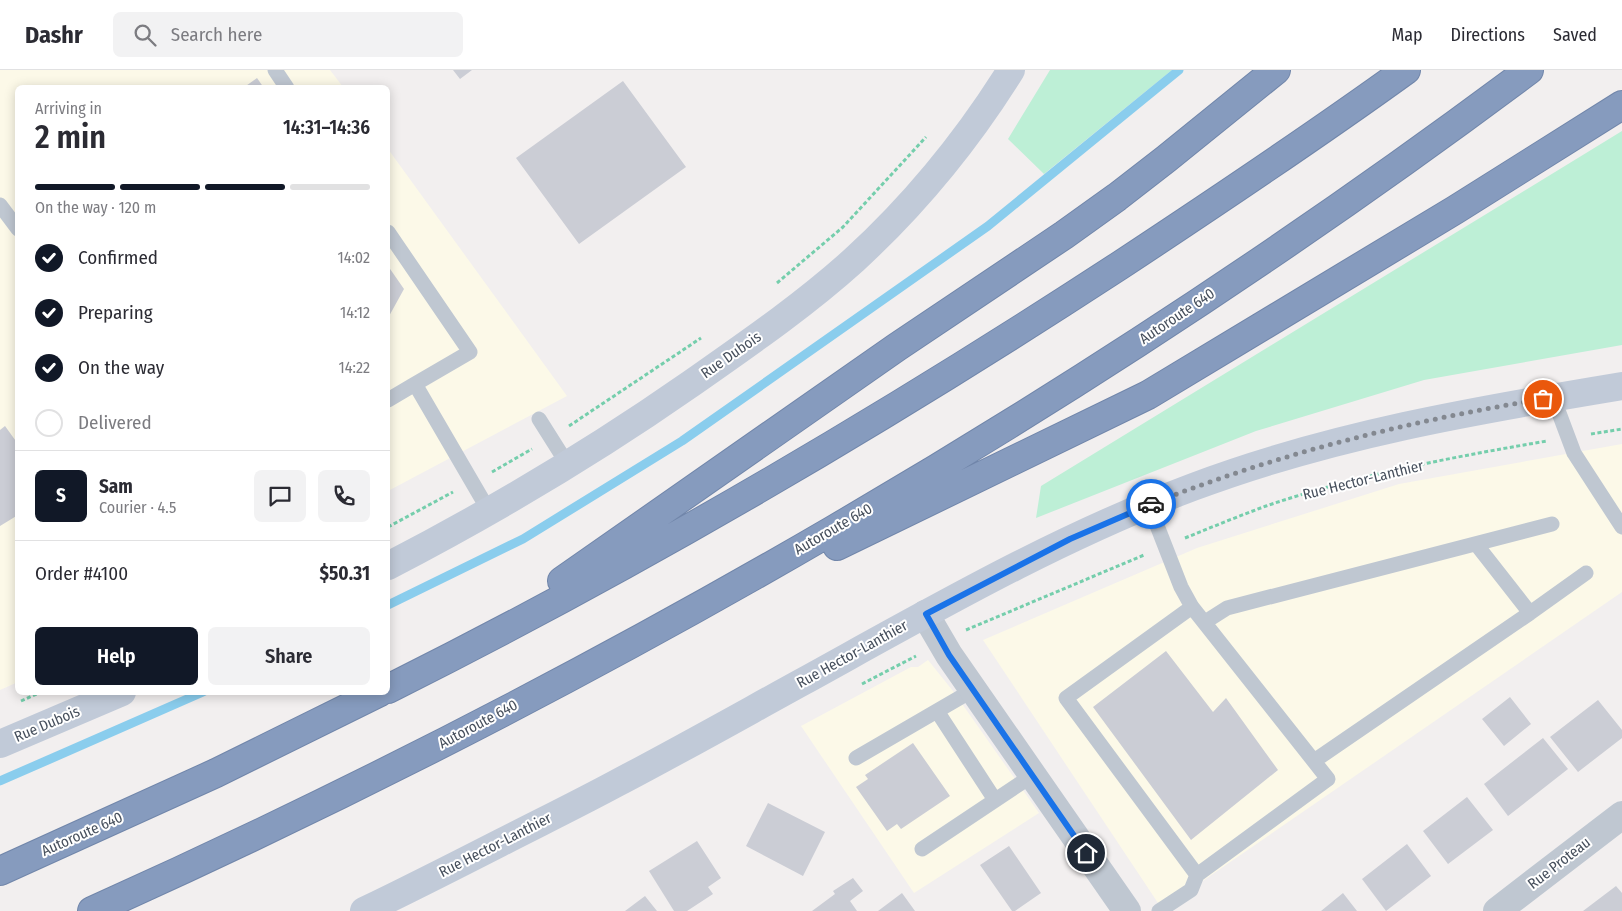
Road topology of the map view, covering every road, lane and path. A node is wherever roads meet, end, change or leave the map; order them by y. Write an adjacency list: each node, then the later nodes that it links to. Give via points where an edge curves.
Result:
1 (275, 70): 6 (lane)
2 (1011, 70): 23 (street, Rue Dubois, via 951,156 853,261 752,341)
3 (1276, 70): 40 (highway, via 1072,230 889,353)
4 (1406, 70): 40 (highway, via 1149,246 880,417 669,539)
5 (1529, 70): 41 (highway, Autoroute 640, via 1290,241 1098,368 825,535)
6 (285, 85)
7 (1622, 105): 41 (highway, via 1447,216 1148,395)
8 (930, 133): 12 (path, via 844,227)
9 (0, 206): 10 (lane)
10 (15, 225)
11 (390, 235): 14 (lane, via 470,352)
12 (776, 284)
13 (706, 335): 21 (path)
14 (415, 384): 17 (lane); 24 (lane)
15 (1622, 386): 16 (street, Rue Hector-Lanthier)
16 (1553, 397): 25 (street, Rue Hector-Lanthier, via 1364,435 1194,486); 29 (lane, via 1574,453)
17 (390, 399)
18 (539, 419): 21 (lane)
19 (1622, 430): 20 (path)
20 (1583, 436)
21 (550, 438): 23 (lane); 24 (path)
22 (1551, 440): 30 (path, Rue Hector-Lanthier, via 1357,480 1267,506)
23 (568, 465): 26 (street, Rue Dubois)
24 (472, 482): 26 (lane); 28 (path)
25 (1149, 505): 35 (lane); 37 (street, Rue Hector-Lanthier, via 1070,539)
26 (489, 511): 33 (street, Rue Dubois)
27 (1552, 524): 31 (lane)
28 (390, 526)
29 (1622, 527)
30 (1181, 539)
31 (1476, 544): 36 (lane); 38 (lane, via 1227,608)
32 (1150, 552): 39 (path)
33 (390, 565)
34 (1586, 572): 36 (lane)
35 (1192, 607): 38 (lane); 55 (lane, via 1066,698)
36 (1530, 613): 49 (lane)
37 (926, 614): 43 (street); 57 (street, Rue Hector-Lanthier, via 618,782)
38 (1205, 622): 49 (lane)
39 (966, 630)
40 (464, 650): 42 (highway)
41 (612, 655): 56 (highway, Autoroute 640, via 346,792)
42 (390, 688)
43 (973, 690): 46 (lane); 50 (street)
44 (115, 695): 47 (street, Rue Dubois)
45 (374, 695): 54 (highway, Autoroute 640, via 216,773)
46 (937, 711): 48 (lane); 51 (lane)
47 (0, 744)
48 (856, 758)
49 (1314, 761): 55 (lane, via 1328,779)
50 (1033, 775): 51 (lane); 58 (street)
51 (995, 800): 53 (lane)
52 (1622, 815): 60 (street, Rue Proteau)
53 (922, 849)
54 (0, 871)
55 (1197, 875): 59 (lane, via 1191,890)
56 (92, 911)
57 (364, 911)
58 (1127, 911)
59 (1159, 911)
60 (1497, 911)

